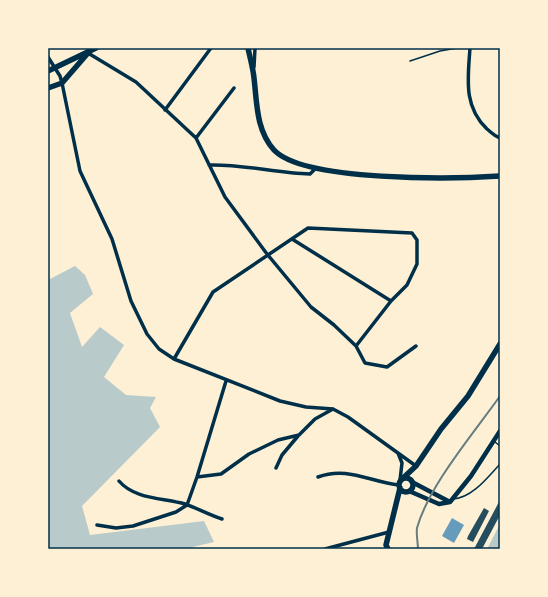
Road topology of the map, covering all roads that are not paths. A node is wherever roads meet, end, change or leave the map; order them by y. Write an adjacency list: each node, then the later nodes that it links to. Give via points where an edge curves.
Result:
1 (96, 48): 7 (main road)
2 (211, 48): 16 (street)
3 (248, 48): 12 (main road)
4 (255, 48): 12 (street)
5 (457, 48): 9 (lane)
6 (470, 48): 18 (street, via 468,98 480,123 495,137)
7 (88, 53): 10 (main road); 13 (main road); 16 (street, via 136,82)
8 (48, 57): 10 (street)
9 (410, 61)
10 (55, 68): 11 (main road); 13 (street)
11 (48, 71)
12 (254, 76): 20 (main road, via 258,120 274,150 292,160)
13 (62, 83): 14 (main road); 28 (street, via 80,171 112,239 131,301 147,334 159,349)
14 (48, 88)
15 (234, 88): 17 (street)
16 (165, 110): 17 (street)
17 (196, 138): 19 (street)
18 (500, 138)
19 (209, 165): 20 (street, via 230,164 310,174); 23 (street, via 225,197)
20 (316, 168): 21 (main road, via 375,176)
21 (500, 176)
22 (292, 239): 23 (street); 24 (street); 24 (street, via 308,228 412,233 416,240 417,264 407,285)
23 (267, 254): 26 (street, via 311,306); 28 (street, via 213,292)
24 (391, 302): 26 (street)
25 (500, 344): 37 (main road, via 468,396)
26 (356, 346): 27 (street, via 365,363 387,367)
27 (416, 346)
28 (174, 358): 29 (street)
29 (226, 381): 30 (street, via 280,401 306,407); 40 (street)
30 (333, 409): 32 (street, via 315,419); 35 (street)
31 (500, 431): 33 (main road)
32 (299, 435): 38 (street, via 282,455); 40 (street, via 278,440 249,454 221,474)
33 (494, 441): 34 (lane); 45 (main road, via 471,476)
34 (500, 446)
35 (397, 452): 37 (street); 43 (street, via 402,463)
36 (500, 464): 45 (lane, via 472,492 460,499)
37 (416, 466): 42 (main road); 43 (main road)
38 (276, 468)
39 (318, 476): 43 (street, via 331,472 346,472 385,484)
40 (197, 477): 47 (street)
41 (120, 481): 47 (street, via 126,489 141,495)
42 (411, 481): 43 (main road, via 406,478); 44 (main road, via 412,487); 45 (main road)
43 (400, 483): 44 (main road); 46 (main road)
44 (407, 491): 45 (main road, via 439,504); 46 (main road)
45 (451, 500)
46 (398, 501): 50 (main road)
47 (187, 505): 48 (street); 49 (street, via 176,512 133,526 116,528)
48 (222, 519)
49 (97, 525)
50 (389, 532): 51 (street); 54 (main road, via 386,545)
51 (343, 543): 52 (street); 53 (street)
52 (325, 549)
53 (345, 549)
54 (388, 549)

